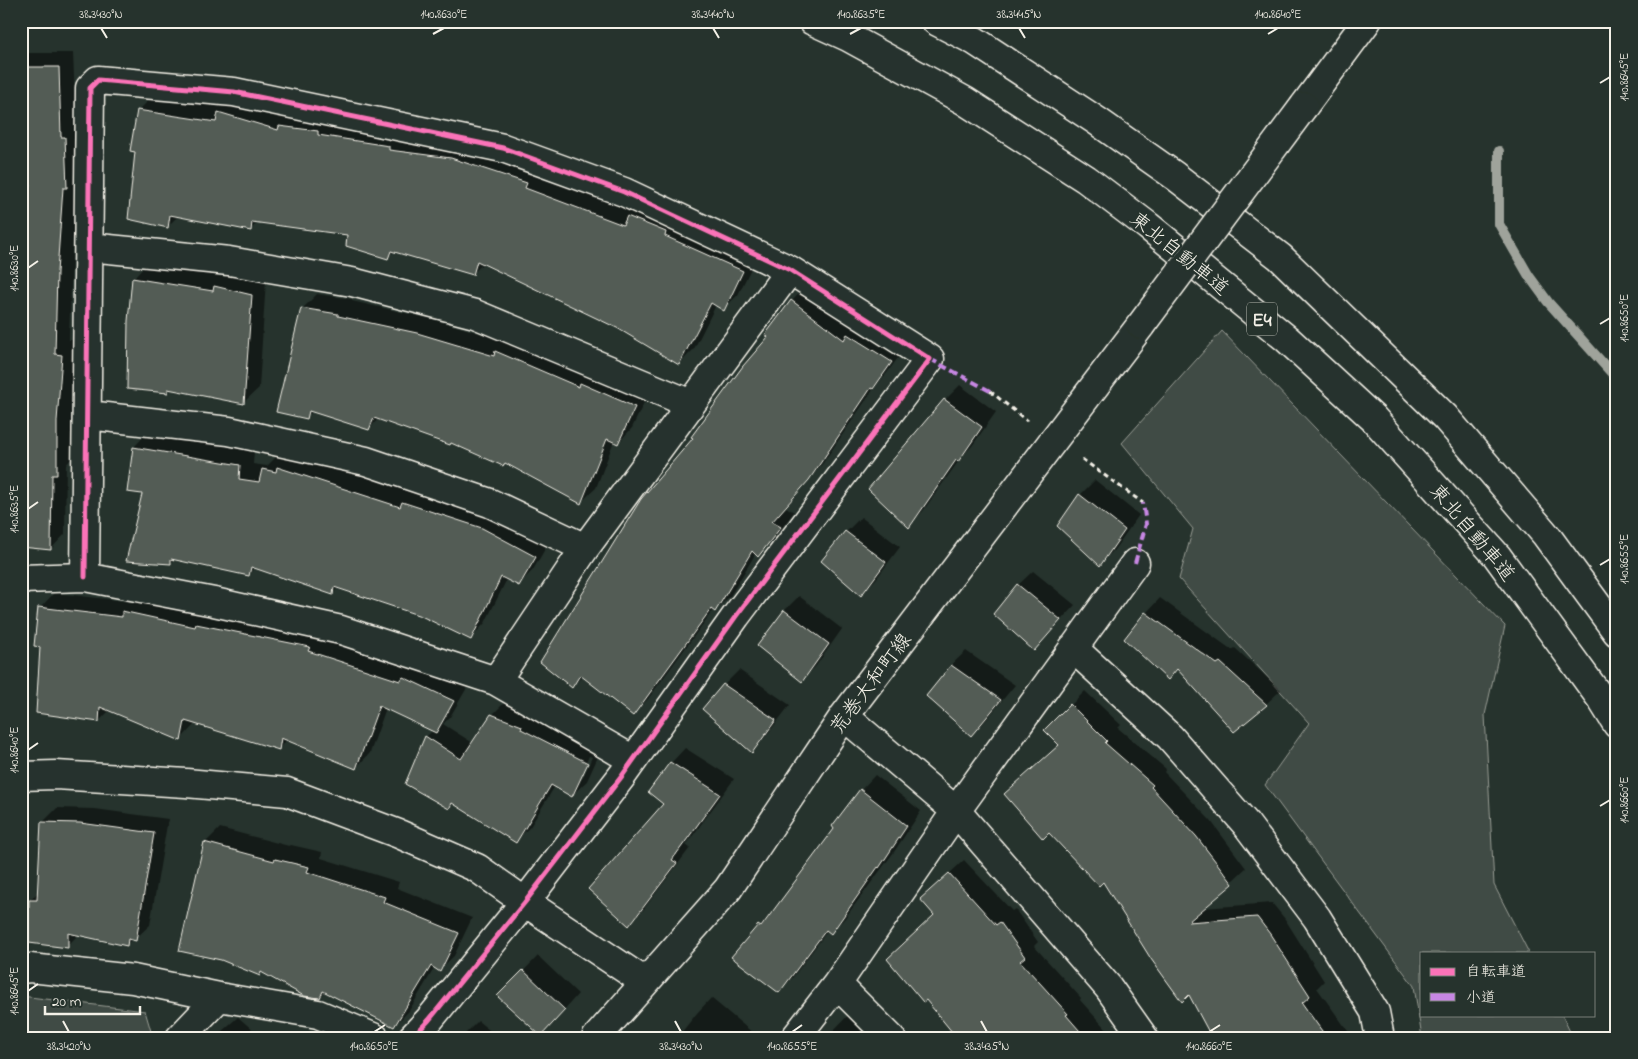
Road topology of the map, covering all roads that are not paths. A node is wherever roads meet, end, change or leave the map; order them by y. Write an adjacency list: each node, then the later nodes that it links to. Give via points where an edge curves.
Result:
1 (813, 21): 16 (main road, 東北自動車道 / E4, via 965,101 1086,179 1287,339 1374,419 1497,556)
2 (936, 21): 12 (main road, via 1096,121 1175,176 1280,257 1446,417 1546,535)
3 (1368, 21): 15 (main road, 荒巻大和町線, bridge, via 1142,325)
4 (89, 247): 5 (main road, via 90,88 98,80 234,92 503,148 624,192); 6 (main road, via 229,261 352,282 475,314); 7 (main road)
5 (790, 270): 6 (main road); 17 (main road, via 930,359 736,616)
6 (691, 404): 8 (main road)
7 (88, 415): 8 (main road, via 229,431 366,460 490,503); 10 (main road)
8 (585, 548): 14 (main road)
9 (1135, 563): 13 (main road)
10 (86, 577): 11 (main road); 14 (main road, via 341,630)
11 (21, 579)
12 (1617, 632)
13 (1073, 648): 19 (main road); 32 (main road, via 1170,737 1246,824 1317,918 1375,1012)
14 (496, 681): 17 (main road)
15 (844, 716): 19 (main road); 22 (main road, 荒巻大和町線, via 728,889)
16 (1617, 724)
17 (634, 760): 20 (main road)
18 (21, 776): 20 (main road, via 56,775 287,792 399,834 477,868)
19 (956, 811): 23 (main road); 31 (main road, via 1108,987)
20 (525, 902): 22 (main road); 27 (main road)
21 (21, 969): 24 (main road, via 133,979)
22 (645, 982): 28 (main road, 荒巻大和町線)
23 (837, 984): 29 (main road); 30 (main road)
24 (219, 997): 25 (main road); 26 (main road, via 318,1014)
25 (180, 1038)
26 (375, 1038)
27 (412, 1038)
28 (596, 1038)
29 (795, 1038)
30 (891, 1038)
31 (1144, 1038)
32 (1380, 1038)

